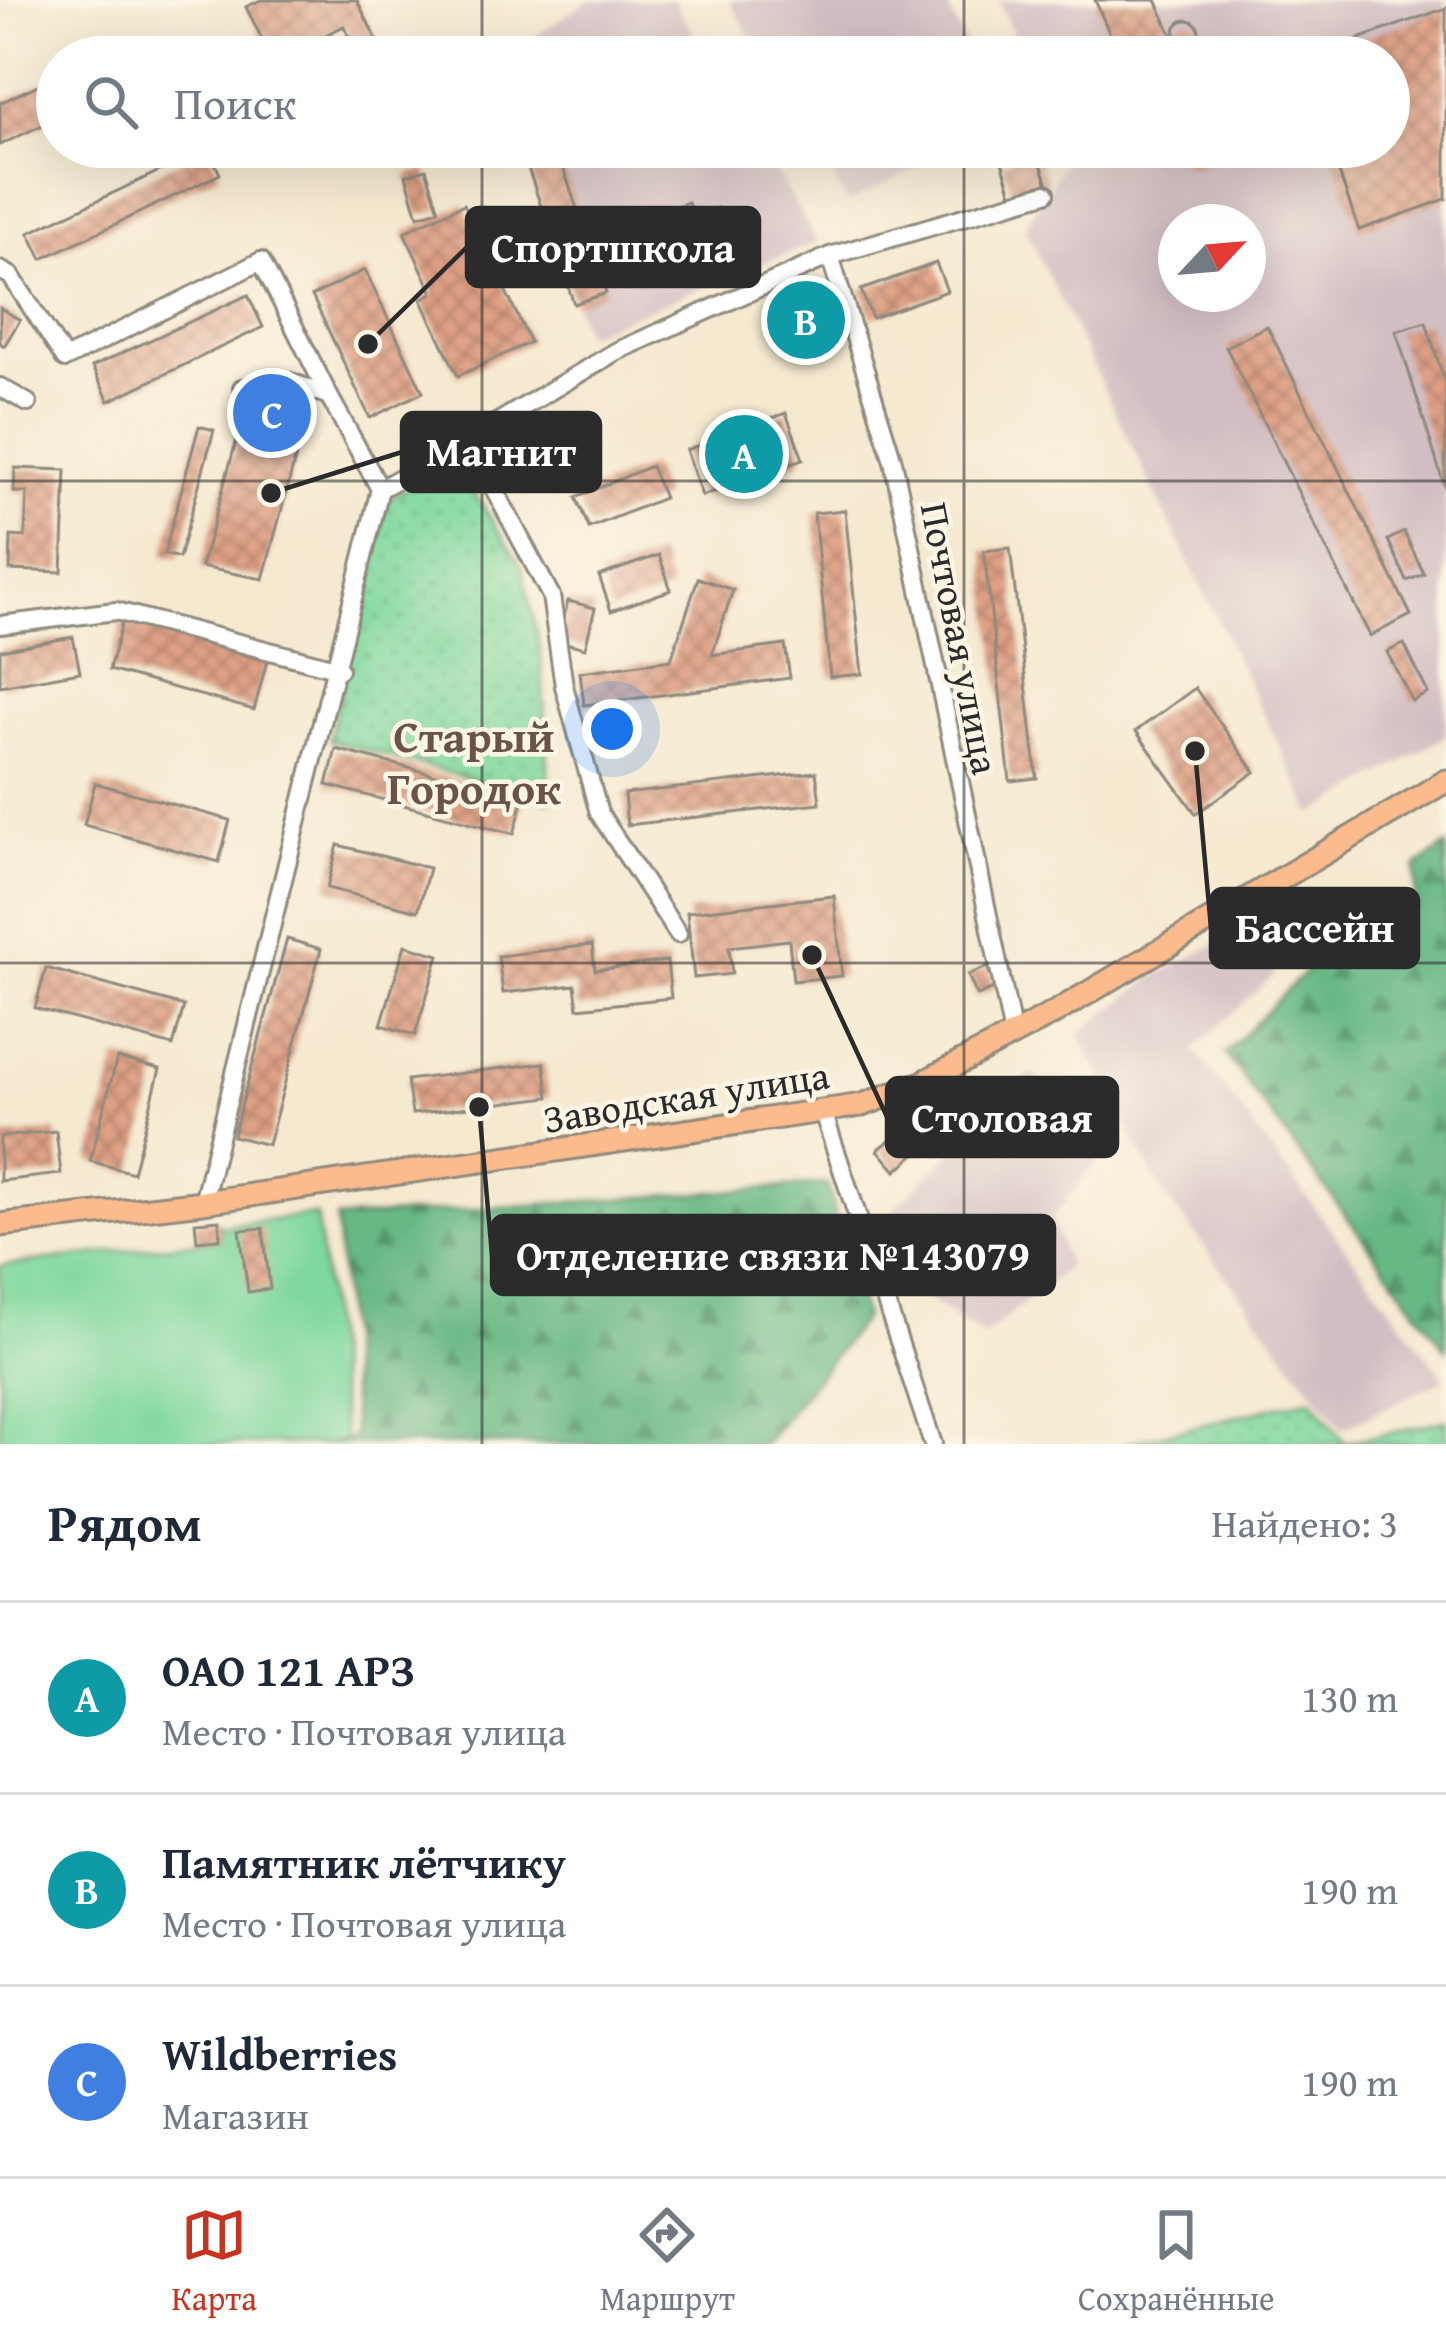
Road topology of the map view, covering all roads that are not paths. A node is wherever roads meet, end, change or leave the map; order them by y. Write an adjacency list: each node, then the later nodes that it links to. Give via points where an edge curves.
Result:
1 (1046, 193): 2 (street)
2 (830, 256): 8 (street, via 615,352); 14 (street, Почтовая улица, via 893,461)
3 (0, 270): 6 (street, via 65,359 261,261)
4 (0, 387): 7 (street)
5 (242, 388): 6 (street, via 291,382)
6 (329, 396): 9 (street)
7 (28, 403)
8 (468, 440): 9 (street); 13 (street, via 550,596 564,686 599,813)
9 (380, 489): 11 (street)
10 (0, 625): 11 (street, via 116,611)
11 (339, 669): 16 (street)
12 (1446, 782): 14 (main road, Заводская улица)
13 (678, 934)
14 (1013, 1035): 15 (main road, Заводская улица, via 922,1083)
15 (824, 1115): 16 (main road, Заводская улица); 18 (street)
16 (203, 1202): 17 (main road, Заводская улица)
17 (0, 1225)
18 (933, 1444)

